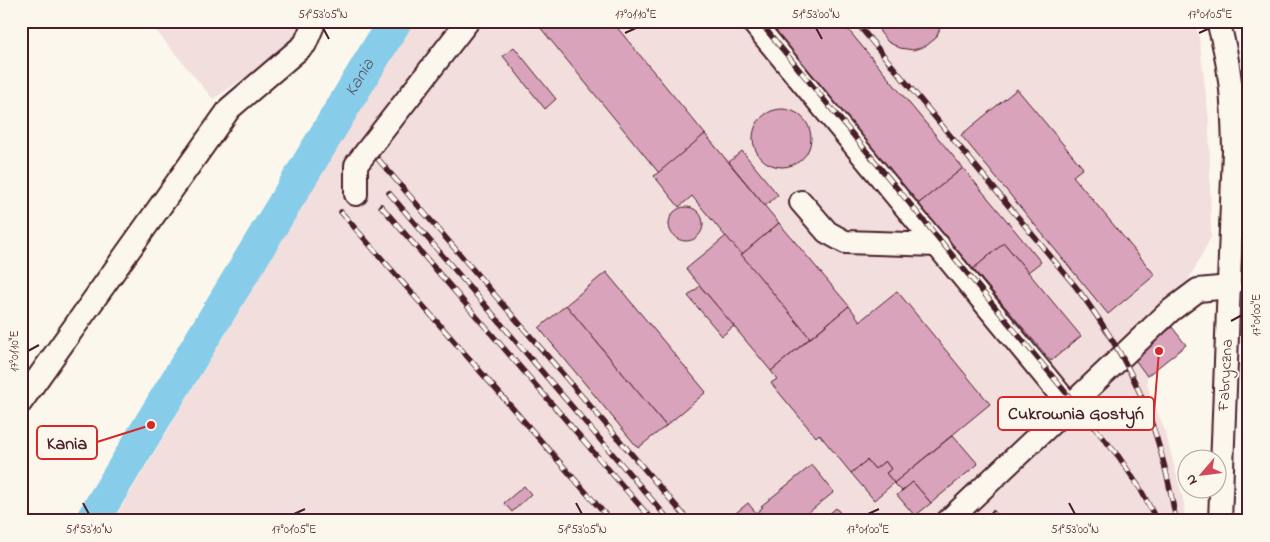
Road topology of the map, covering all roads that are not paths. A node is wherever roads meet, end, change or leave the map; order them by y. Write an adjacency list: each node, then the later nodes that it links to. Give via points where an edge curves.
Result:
1 (468, 21): 6 (street, via 356,165)
2 (752, 21): 8 (street)
3 (1218, 21): 5 (street, Fabryczna)
4 (312, 23): 10 (street, via 305,44 230,108)
5 (1241, 89): 9 (street, Fabryczna, via 1234,150)
6 (356, 194)
7 (801, 202): 8 (street, via 826,232 844,242)
8 (938, 246): 11 (street)
9 (1230, 287): 11 (street, via 1198,290 1170,311); 13 (street, Fabryczna)
10 (21, 402)
11 (1069, 405): 12 (street)
12 (948, 521)
13 (1220, 521)

